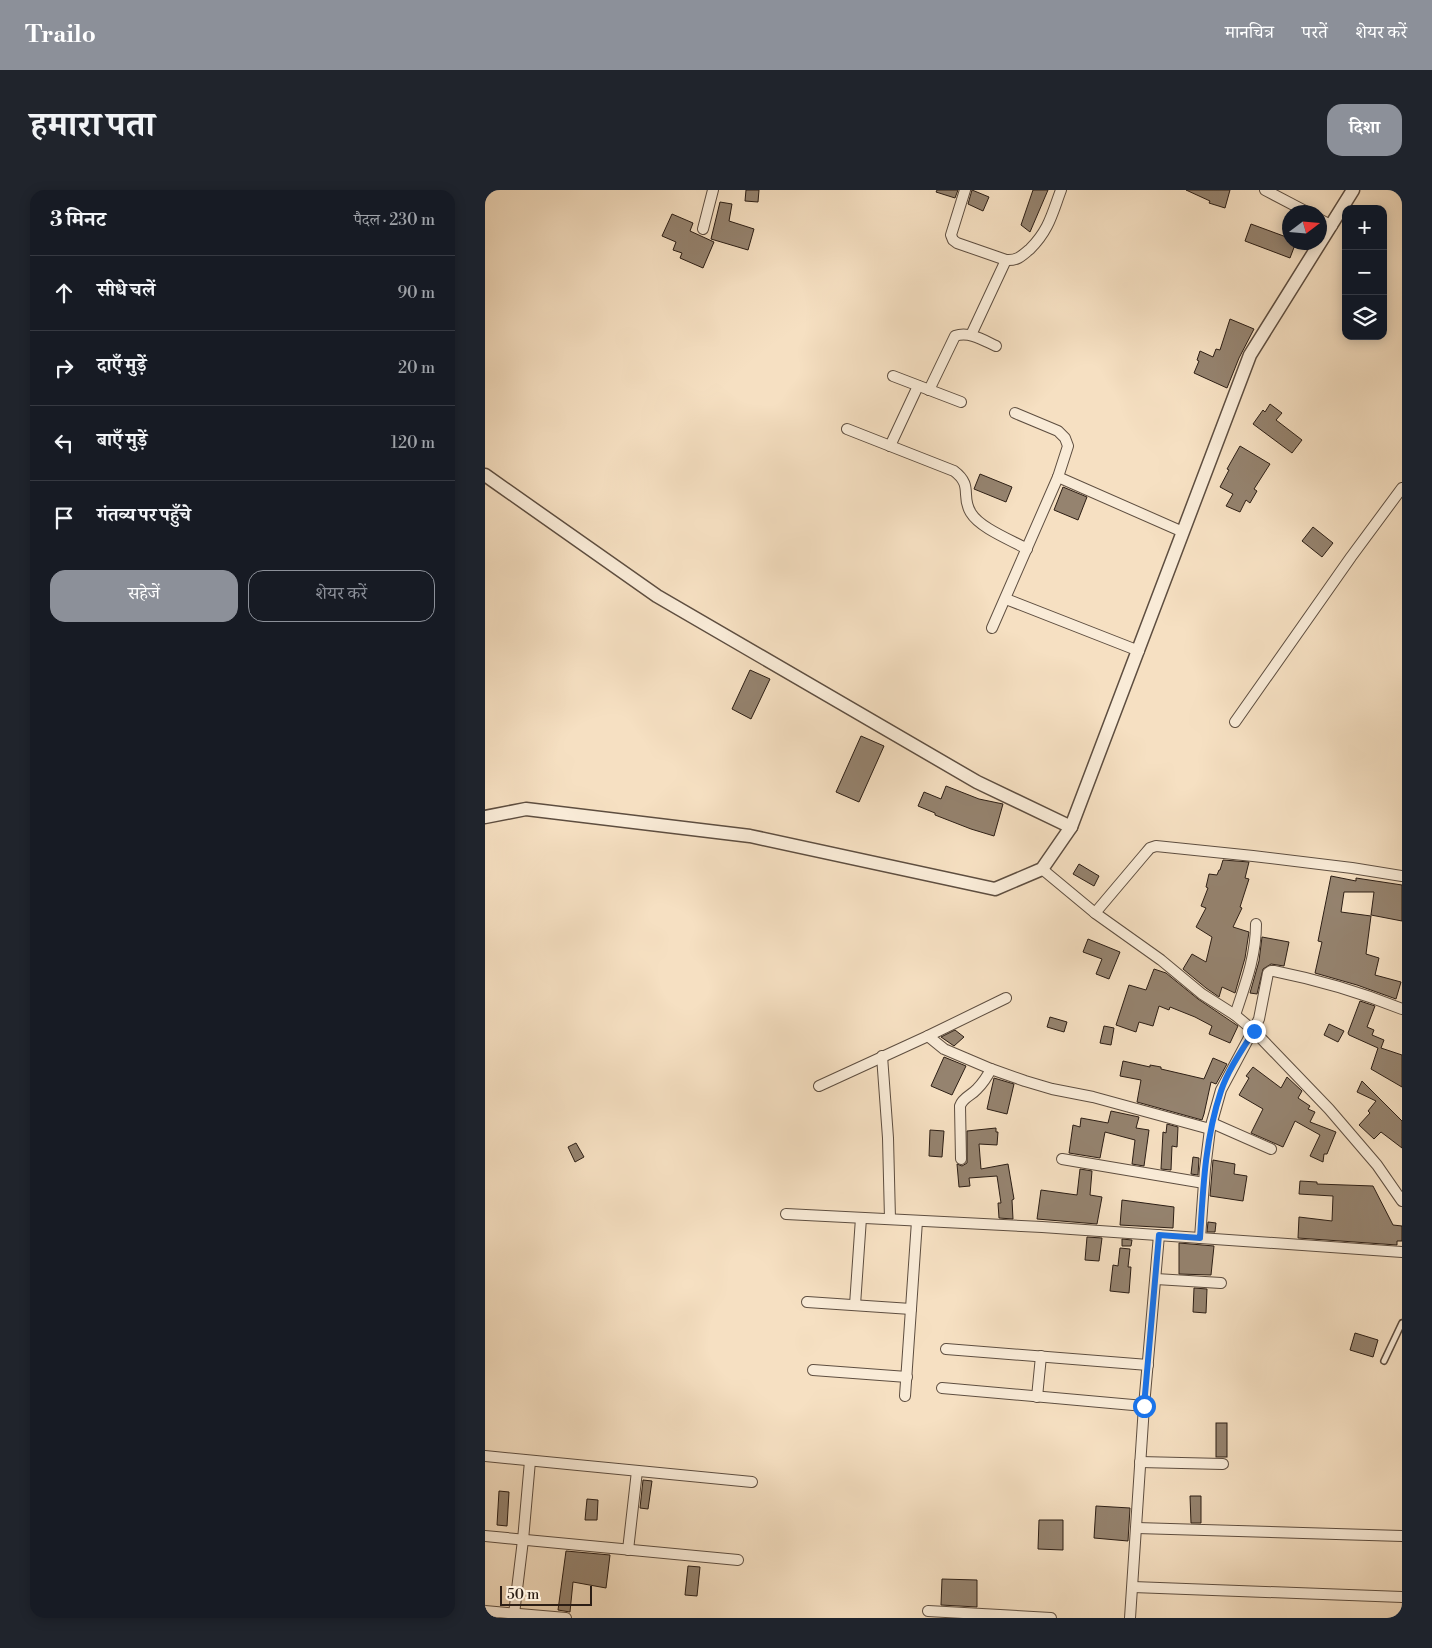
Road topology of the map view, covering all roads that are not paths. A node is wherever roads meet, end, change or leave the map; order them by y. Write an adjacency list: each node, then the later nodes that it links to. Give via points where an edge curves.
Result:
1 (713, 190): 9 (street)
2 (965, 190): 10 (street, via 951,235 953,240)
3 (1061, 190): 10 (street, via 1041,238 1022,257)
4 (1265, 190): 6 (street)
5 (1353, 190): 8 (street)
6 (1294, 205)
7 (1327, 224): 8 (street)
8 (1332, 226): 23 (street, via 1250,355)
9 (703, 229)
10 (1006, 260): 11 (street)
11 (971, 335): 12 (street); 15 (street, via 955,336)
12 (996, 346)
13 (893, 376): 14 (street)
14 (917, 386): 15 (street); 19 (street)
15 (929, 390): 16 (street)
16 (961, 402)
17 (1015, 413): 21 (street, via 1058,431 1065,438 1068,446)
18 (847, 429): 19 (street)
19 (890, 446): 24 (street, via 961,477 966,485 971,513 980,523)
20 (485, 475): 30 (street, via 657,596 977,782)
21 (1058, 477): 23 (street); 24 (street)
22 (1402, 488): 28 (street)
23 (1183, 532): 27 (street)
24 (1027, 549): 25 (street)
25 (1005, 598): 26 (street); 27 (street)
26 (992, 628)
27 (1139, 651): 30 (street)
28 (1235, 722)
29 (485, 817): 31 (street, via 526,809 750,836 995,890)
30 (1071, 827): 31 (street)
31 (1043, 869): 33 (street)
32 (1402, 876): 33 (street, via 1156,846 1150,848)
33 (1095, 913): 37 (street)
34 (1256, 924): 37 (street, via 1255,950)
35 (1005, 998): 39 (street)
36 (1402, 1009): 38 (street, via 1342,987 1271,971)
37 (1235, 1015): 38 (street)
38 (1254, 1031): 43 (street, via 1221,1090); 48 (street, via 1329,1109 1377,1165)
39 (928, 1036): 40 (street); 41 (street, via 944,1049)
40 (882, 1056): 42 (street); 51 (street)
41 (991, 1069): 43 (street, via 1052,1089); 45 (street, via 975,1092 961,1101)
42 (819, 1086)
43 (1211, 1126): 44 (street); 47 (street)
44 (1271, 1149)
45 (961, 1159)
46 (1062, 1159): 47 (street)
47 (1204, 1183): 54 (street)
48 (1402, 1201)
49 (786, 1214): 50 (street)
50 (861, 1218): 51 (street); 59 (street)
51 (890, 1219): 52 (street)
52 (917, 1220): 53 (street); 60 (street)
53 (1159, 1235): 54 (street); 56 (street)
54 (1200, 1238): 55 (street)
55 (1402, 1252)
56 (1156, 1279): 57 (street); 65 (street)
57 (1221, 1283)
58 (807, 1302): 59 (street)
59 (855, 1305): 60 (street)
60 (911, 1309): 67 (street)
61 (1402, 1323): 64 (lane)
62 (945, 1349): 63 (street)
63 (1041, 1356): 65 (street); 70 (street)
64 (1384, 1361)
65 (1148, 1365): 71 (street)
66 (813, 1370): 67 (street)
67 (907, 1377): 69 (street)
68 (942, 1388): 70 (street)
69 (905, 1396)
70 (1037, 1396): 71 (street)
71 (1144, 1406): 74 (street)
72 (485, 1456): 73 (street)
73 (529, 1461): 76 (street); 81 (street)
74 (1140, 1462): 75 (street); 78 (street)
75 (1223, 1464)
76 (637, 1471): 77 (street); 82 (street)
77 (752, 1482)
78 (1137, 1528): 80 (street); 84 (street)
79 (485, 1536): 81 (street)
80 (1402, 1536)
81 (523, 1540): 82 (street); 88 (street)
82 (628, 1550): 83 (street)
83 (738, 1560)
84 (1133, 1587): 85 (street); 91 (street)
85 (1402, 1596)
86 (485, 1611): 88 (street)
87 (928, 1611): 90 (street)
88 (514, 1614): 89 (street)
89 (566, 1618)
90 (1051, 1618)
91 (1130, 1618)

